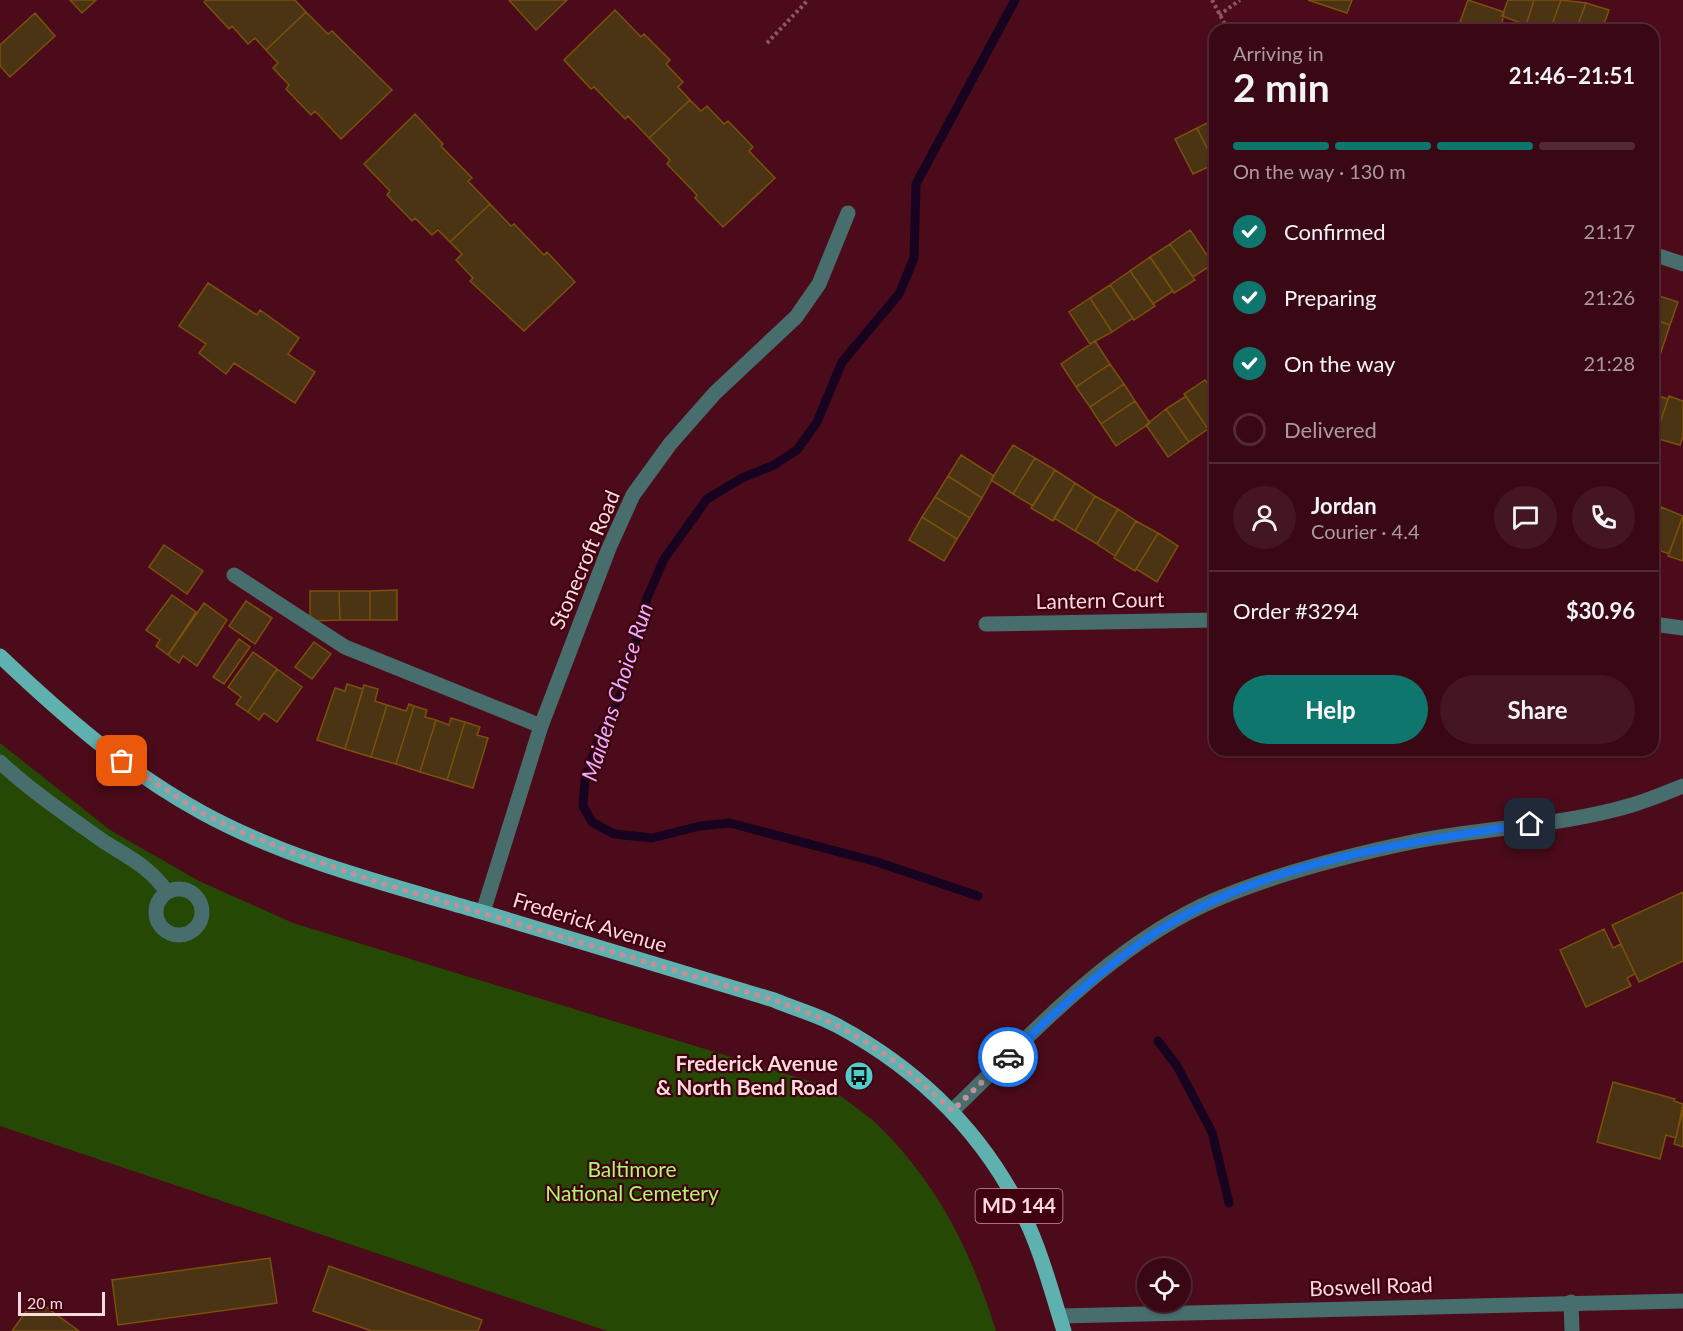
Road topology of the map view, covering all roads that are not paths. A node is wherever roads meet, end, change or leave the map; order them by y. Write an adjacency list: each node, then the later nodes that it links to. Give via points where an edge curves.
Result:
1 (848, 213): 10 (street, Stonecroft Road, via 819,284 796,317 715,393 670,444 633,495)
2 (1659, 256): 3 (street)
3 (1683, 264)
4 (234, 575): 10 (street, via 345,647)
5 (1209, 620): 6 (street, Lantern Court)
6 (986, 624)
7 (1659, 625): 8 (street)
8 (1683, 628)
9 (0, 656): 14 (main road, Frederick Avenue / MD 144, via 105,749 200,812 302,856)
10 (541, 726): 14 (street, Stonecroft Road)
11 (0, 762): 13 (street, via 93,833 155,874)
12 (1683, 786): 15 (street, via 1631,805 1354,854 1215,900 1158,931 1102,971)
13 (167, 892)
14 (483, 912): 15 (main road, Frederick Avenue / MD 144, via 774,1000 835,1025 918,1078)
15 (952, 1111): 18 (main road, Frederick Avenue / MD 144, via 1017,1202)
16 (1683, 1301): 17 (street, Boswell Road)
17 (1570, 1302): 18 (street, Boswell Road); 19 (street)
18 (1062, 1324)
19 (1572, 1331)

